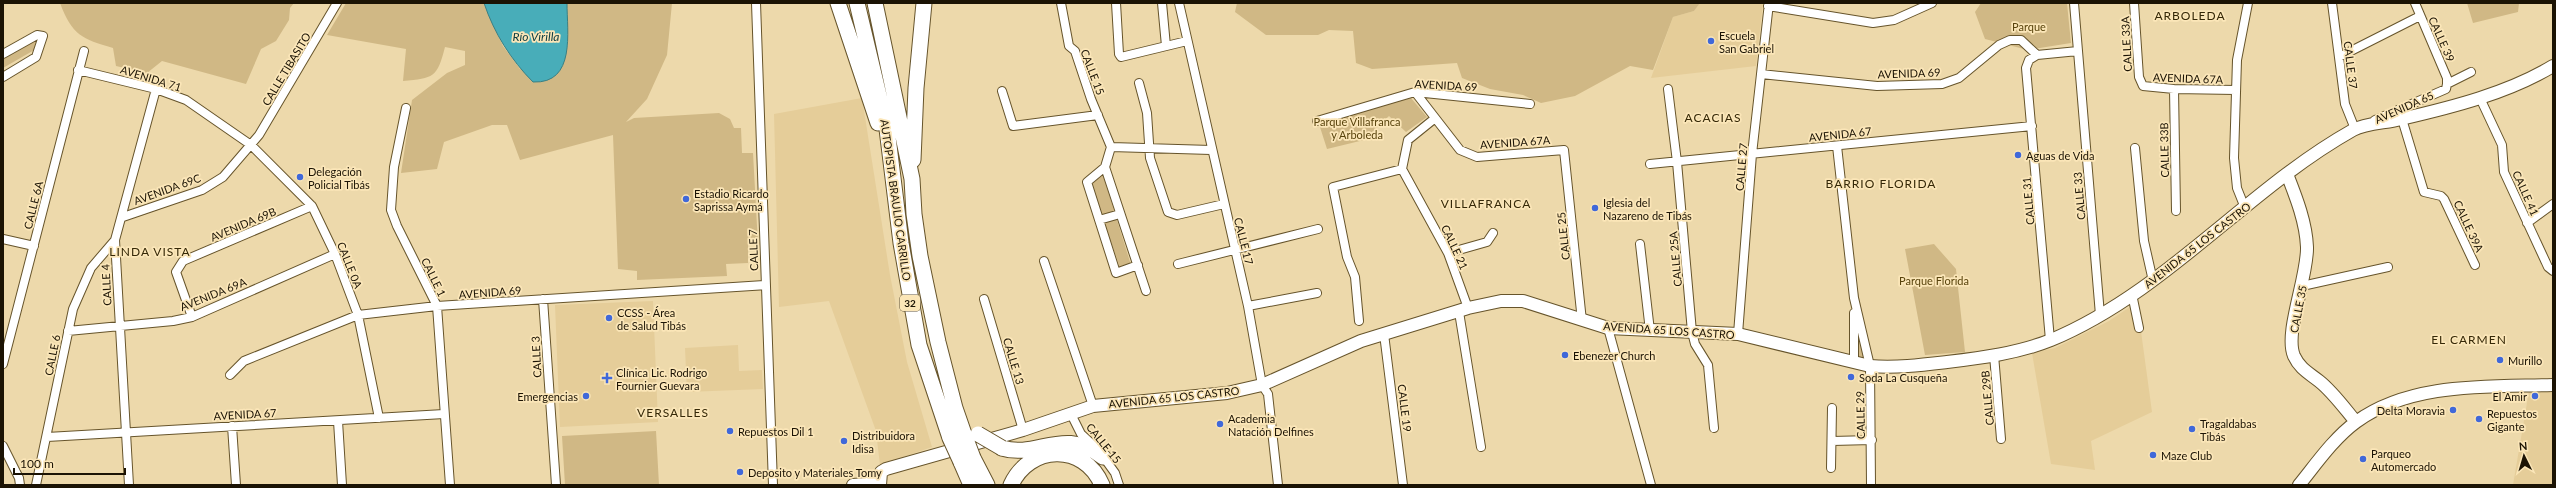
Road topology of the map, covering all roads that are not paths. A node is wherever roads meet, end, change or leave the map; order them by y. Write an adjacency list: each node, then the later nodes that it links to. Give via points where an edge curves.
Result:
1 (337, 3): 49 (street, CALLE TIBASITO, via 270,118)
2 (756, 3): 89 (street, CALLE 7)
3 (838, 3): 58 (highway)
4 (857, 3): 58 (highway, AUTOPISTA BRAULIO CARRILLO / 32, via 880,93)
5 (875, 3): 63 (highway, AUTOPISTA BRAULIO CARRILLO / 32)
6 (924, 3): 63 (highway, via 916,88)
7 (1061, 3): 43 (street, CALLE 15, via 1069,46 1076,52)
8 (1116, 3): 20 (street, via 1121,57)
9 (1162, 3): 20 (street)
10 (1179, 3): 19 (street, CALLE 17)
11 (1932, 3): 17 (street, via 1894,20 1873,23)
12 (2074, 3): 22 (street, CALLE 33)
13 (2134, 3): 32 (street, CALLE 33A)
14 (2248, 3): 37 (street, via 2237,60)
15 (2332, 3): 25 (street, CALLE 37)
16 (2415, 3): 18 (street, CALLE 39)
17 (1768, 4): 29 (street, CALLE 27)
18 (2420, 16): 25 (street); 33 (street, CALLE 39, via 2447,78)
19 (1187, 42): 20 (street); 54 (street, CALLE 17)
20 (1166, 46)
21 (84, 51): 27 (street, CALLE 6A)
22 (2078, 51): 24 (street); 101 (street, CALLE 33)
23 (3, 54): 30 (street, via 37,35 43,36 36,57)
24 (2037, 55): 29 (street, AVENIDA 69, via 2025,42 2010,40 1999,45 1959,78 1936,84 1877,86); 47 (street, CALLE 31, via 2029,60 2026,68)
25 (2339, 57): 48 (street, CALLE 37, via 2345,104)
26 (2553, 66): 40 (street, via 2518,84)
27 (78, 70): 34 (street, AVENIDA 71); 78 (street, CALLE 6A)
28 (2472, 72): 33 (street, AVENIDA 65)
29 (1761, 74): 56 (street, CALLE 27)
30 (3, 77)
31 (1139, 83): 52 (street, via 1147,113)
32 (2141, 84): 36 (street, AVENIDA 67A, via 2147,87)
33 (2447, 84): 48 (street, AVENIDA 65, via 2446,89)
34 (156, 89): 49 (street, AVENIDA 71, via 186,100); 70 (street, CALLE 4)
35 (1668, 89): 57 (street, CALLE 25A)
36 (2174, 89): 37 (street, AVENIDA 67A); 68 (street, CALLE 33B)
37 (2236, 90): 67 (street, via 2234,158 2237,188)
38 (1002, 91): 43 (street, via 1013,126)
39 (1415, 92): 41 (street, AVENIDA 69); 44 (street); 46 (street, AVENIDA 69)
40 (2480, 98): 45 (street); 72 (street, CALLE 41, via 2502,145 2504,172)
41 (1530, 104)
42 (406, 108): 97 (street, CALLE 1, via 394,167 392,214)
43 (1098, 115): 51 (street, CALLE 15)
44 (1434, 119): 55 (street, AVENIDA 67A, via 1460,150 1468,155 1477,157); 61 (street, via 1408,140)
45 (2402, 119): 48 (street); 85 (street, CALLE 39A, via 2424,192 2441,196 2444,200)
46 (1317, 121)
47 (2032, 126): 50 (street, AVENIDA 67); 113 (street, CALLE 31)
48 (2355, 129): 62 (street, AVENIDA 65 LOS CASTRO)
49 (251, 145): 66 (street, CALLE 0A); 70 (street, AVENIDA 69C, via 223,176 202,190)
50 (1837, 146): 56 (street, AVENIDA 67); 94 (street, CALLE 29)
51 (1111, 147): 52 (street); 60 (street)
52 (1148, 147): 54 (street); 64 (street, via 1168,212 1172,215)
53 (2135, 148): 88 (street, via 2144,241)
54 (1211, 150): 64 (street, CALLE 17)
55 (1564, 150): 104 (street, CALLE 25)
56 (1752, 154): 57 (street, AVENIDA 67); 112 (street, CALLE 27)
57 (1677, 162): 59 (street, AVENIDA 67); 110 (street, CALLE 25A)
58 (892, 164): 132 (highway, AUTOPISTA BRAULIO CARRILLO / 32, via 904,266 919,345)
59 (1650, 164)
60 (1105, 167): 69 (street); 71 (street, via 1087,182)
61 (1402, 169): 80 (street, CALLE 21); 103 (street, via 1333,187 1347,257 1355,277)
62 (2288, 174): 67 (street, AVENIDA 65 LOS CASTRO); 90 (street, CALLE 35, via 2304,224 2307,247)
63 (912, 179): 132 (highway, AUTOPISTA BRAULIO CARRILLO / 32, via 920,256 947,377)
64 (1224, 204): 79 (street, CALLE 17)
65 (2553, 204): 72 (street)
66 (312, 206): 81 (street, CALLE 0A); 102 (street, AVENIDA 69B, via 183,261 176,272)
67 (2245, 208): 88 (street, AVENIDA 65 LOS CASTRO)
68 (2176, 211)
69 (1120, 214): 71 (street); 84 (street)
70 (123, 217): 76 (street, CALLE 4)
71 (1099, 220): 84 (street, via 1116,273)
72 (2528, 223): 87 (street, CALLE 41, via 2548,267)
73 (1318, 229): 79 (street)
74 (1493, 233): 80 (street, via 1487,242)
75 (3, 240): 78 (street)
76 (115, 240): 105 (street, CALLE 4); 108 (street, CALLE 6, via 91,268 73,309)
77 (1640, 244): 109 (street)
78 (34, 246): 116 (street, CALLE 6A)
79 (1235, 249): 83 (street); 98 (street, CALLE 17)
80 (1448, 253): 99 (street, CALLE 21)
81 (335, 254): 100 (street, CALLE 0A); 102 (street, AVENIDA 69A)
82 (1044, 261): 121 (street, CALLE 15)
83 (1178, 264)
84 (1138, 265): 91 (street)
85 (2475, 265)
86 (2388, 267): 90 (street)
87 (2553, 271)
88 (2153, 281): 93 (street, AVENIDA 65 LOS CASTRO)
89 (766, 285): 95 (street, AVENIDA 69); 150 (street, CALLE 7)
90 (2302, 286): 127 (street, CALLE 35, via 2292,335 2293,354 2302,368 2319,381)
91 (1146, 291)
92 (1317, 293): 98 (street)
93 (2132, 294): 101 (street, AVENIDA 65 LOS CASTRO); 107 (street)
94 (1854, 298): 115 (street, CALLE 29); 117 (street, CALLE 29)
95 (543, 299): 97 (street, AVENIDA 69); 149 (street, CALLE 3)
96 (984, 299): 130 (street, CALLE 13)
97 (437, 306): 100 (street, AVENIDA 69); 123 (street, CALLE 1)
98 (1248, 306): 119 (street, CALLE 17)
99 (1464, 310): 104 (street, AVENIDA 65 LOS CASTRO, via 1501,301 1523,301); 111 (street, AVENIDA 65 LOS CASTRO); 138 (street, CALLE 21)
100 (358, 315): 118 (street, AVENIDA 69, via 244,361); 125 (street, CALLE 0A)
101 (2100, 315): 113 (street, AVENIDA 65 LOS CASTRO)
102 (192, 317): 105 (street, AVENIDA 69A)
103 (1359, 321)
104 (1582, 321): 106 (street, AVENIDA 65 LOS CASTRO)
105 (120, 326): 108 (street, AVENIDA 69A); 131 (street, CALLE 4)
106 (1608, 328): 109 (street, AVENIDA 65 LOS CASTRO); 159 (street)
107 (2139, 328)
108 (68, 331): 133 (street, CALLE 6)
109 (1650, 331): 110 (street, AVENIDA 65 LOS CASTRO)
110 (1692, 332): 112 (street, AVENIDA 65 LOS CASTRO); 129 (street, CALLE 25A, via 1695,344 1708,365)
111 (1384, 334): 119 (street, AVENIDA 65 LOS CASTRO, via 1332,353); 158 (street, CALLE 19)
112 (1738, 334): 115 (street, AVENIDA 65 LOS CASTRO)
113 (2050, 340): 114 (street, AVENIDA 65 LOS CASTRO)
114 (1994, 355): 117 (street, AVENIDA 65 LOS CASTRO, via 1891,368); 134 (street, CALLE 29B)
115 (1854, 362): 117 (street, AVENIDA 65 LOS CASTRO)
116 (3, 364)
117 (1870, 366): 135 (street, CALLE 29)
118 (230, 375)
119 (1262, 385): 121 (street, AVENIDA 65 LOS CASTRO, via 1227,393); 157 (street, CALLE 17, via 1268,394)
120 (2553, 385): 127 (street, via 2436,391 2395,402)
121 (1093, 406): 124 (street, AVENIDA 65 LOS CASTRO)
122 (1832, 408): 136 (street)
123 (444, 414): 125 (street, AVENIDA 67); 148 (street, CALLE 1)
124 (1071, 414): 130 (street, AVENIDA 65 LOS CASTRO); 139 (street, CALLE 15, via 1081,434)
125 (379, 418): 126 (street, AVENIDA 67)
126 (338, 421): 128 (street, AVENIDA 67); 147 (street)
127 (2356, 422): 161 (street)
128 (232, 426): 131 (street, AVENIDA 67); 146 (street)
129 (1714, 428)
130 (1023, 430): 142 (street, AVENIDA 65 LOS CASTRO, via 886,469 881,472)
131 (126, 432): 133 (street, AVENIDA 67); 145 (street, CALLE 4)
132 (964, 435): 139 (highway, bridge, via 1017,451 1069,443 1087,447); 140 (highway, AUTOPISTA BRAULIO CARRILLO / 32, bridge)
133 (47, 437): 144 (street, CALLE 6)
134 (2001, 439)
135 (1872, 440): 136 (street); 160 (street, CALLE 29)
136 (1832, 441): 141 (street)
137 (3, 446): 143 (street)
138 (1481, 447)
139 (1103, 457): 156 (street, CALLE 15)
140 (967, 460): 152 (highway, AUTOPISTA BRAULIO CARRILLO / 32); 153 (highway, AUTOPISTA BRAULIO CARRILLO / 32)
141 (1832, 468)
142 (880, 484): 151 (street)
143 (20, 485)
144 (36, 485)
145 (129, 485)
146 (236, 485)
147 (342, 485)
148 (450, 485)
149 (556, 485)
150 (773, 485)
151 (853, 485)
152 (971, 485)
153 (986, 485)
154 (1010, 485): 155 (highway, via 1016,475 1031,463 1043,457 1059,454 1084,460 1096,473)
155 (1102, 485)
156 (1119, 485)
157 (1278, 485)
158 (1403, 485)
159 (1651, 485)
160 (1871, 485)
161 (2299, 485)

